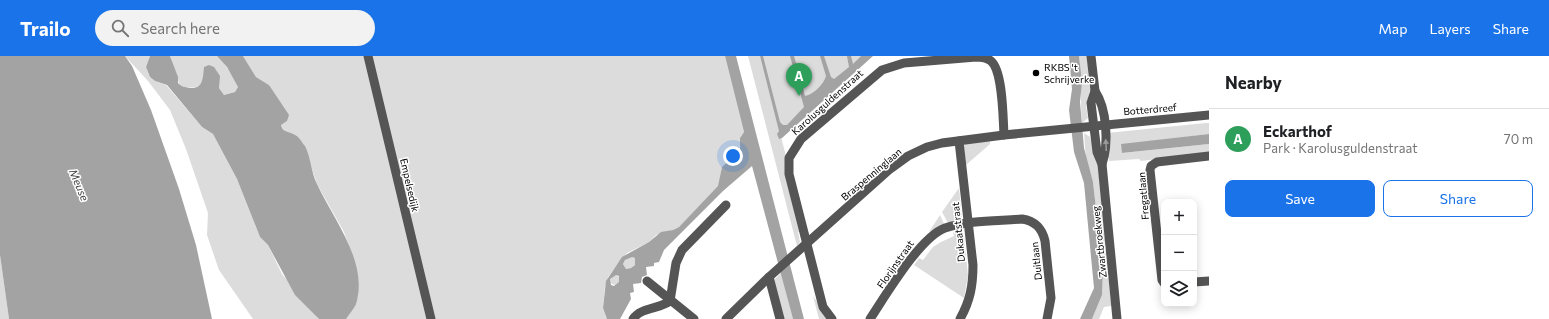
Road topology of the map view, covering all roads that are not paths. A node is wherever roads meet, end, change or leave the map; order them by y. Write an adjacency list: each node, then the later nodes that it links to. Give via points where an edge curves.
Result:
1 (368, 56): 21 (street, Empelsedijk)
2 (1091, 56): 4 (street, Zwartbroekweg)
3 (993, 58): 8 (street, Karolusguldenstraat, via 998,72); 14 (street, Karolusguldenstraat, via 976,57 894,65 871,78 800,139 789,158 788,165)
4 (1095, 92): 6 (street, Zwartbroekweg, via 1102,101); 7 (street, Zwartbroekweg, via 1091,102)
5 (1209, 115): 6 (street, Botterdreef)
6 (1104, 125): 7 (street, Botterdreef); 11 (street, Zwartbroekweg, one-way to 6, via 1107,150)
7 (1089, 127): 8 (street, Braspenninglaan); 11 (street, Zwartbroekweg)
8 (1004, 135): 9 (street, Braspenninglaan)
9 (960, 141): 13 (street, Dukaatstraat); 14 (street, Braspenninglaan, via 926,147 908,156 890,169)
10 (1209, 156): 15 (street, Fregatlaan, via 1156,162 1151,166)
11 (1102, 164): 30 (street, Zwartbroekweg)
12 (726, 205): 20 (street, via 682,250 676,263)
13 (968, 224): 27 (street, Florijnstraat, via 946,228 926,240); 28 (street, Dukaatstraat, via 973,284 969,303); 29 (street, Duitlaan, via 1022,219 1030,220 1040,228 1046,241 1051,298)
14 (806, 245): 16 (street, Braspenninglaan); 26 (street, Karolusguldenstraat, via 823,307)
15 (1161, 271)
16 (772, 275): 24 (street, Braspenninglaan); 25 (street)
17 (647, 281): 20 (street)
18 (1209, 281): 19 (street)
19 (1197, 282)
20 (670, 301): 22 (street, via 644,311); 23 (street)
21 (431, 319)
22 (633, 319)
23 (694, 319)
24 (726, 319)
25 (780, 319)
26 (832, 319)
27 (870, 319)
28 (960, 319)
29 (1047, 319)
30 (1117, 319)

